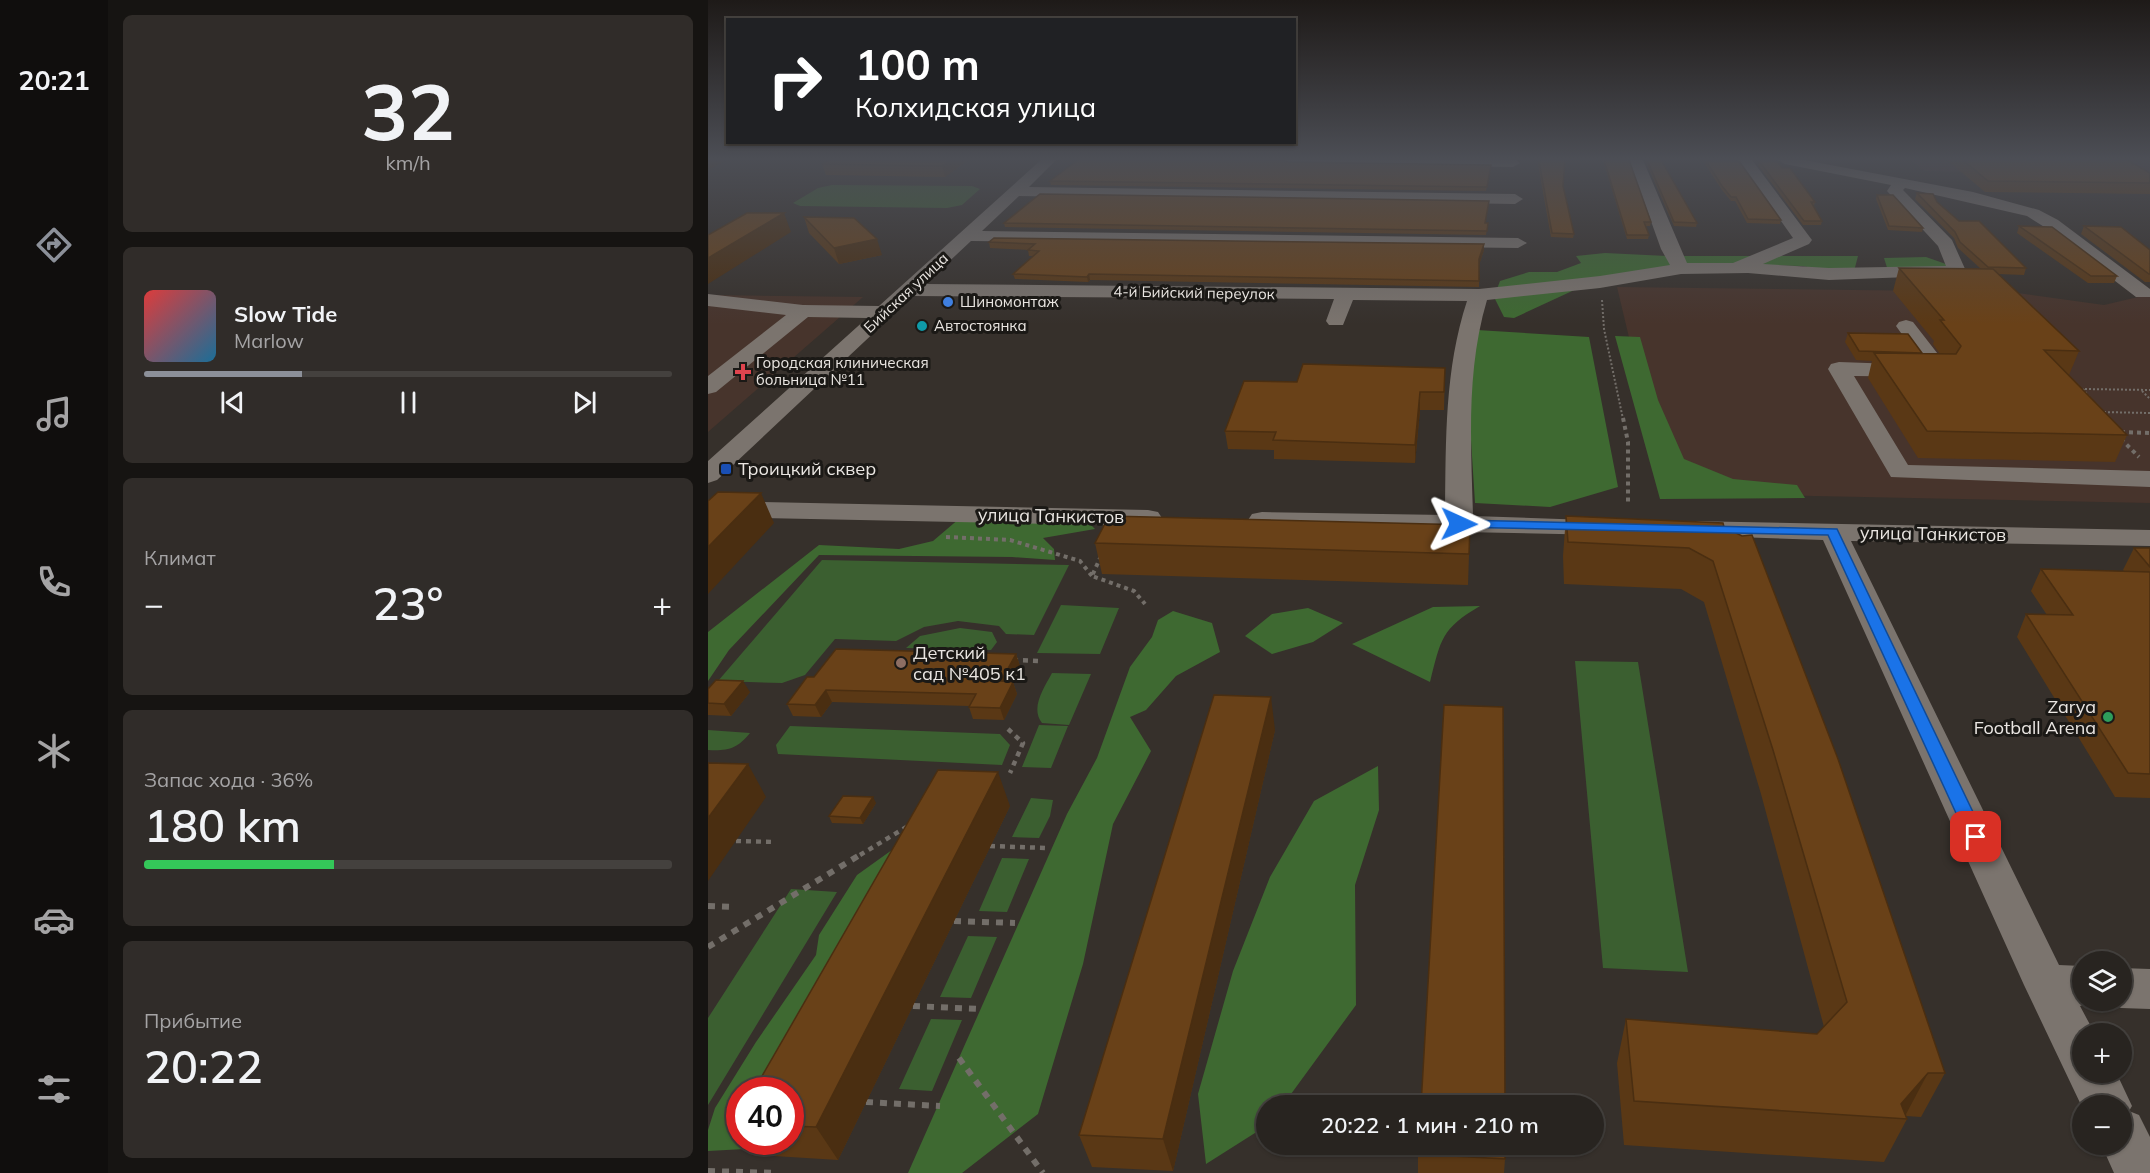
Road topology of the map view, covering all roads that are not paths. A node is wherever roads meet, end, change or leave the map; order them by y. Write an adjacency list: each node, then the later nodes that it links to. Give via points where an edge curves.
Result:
1 (990, 215): 8 (street, Бийская улица)
2 (1516, 215): 7 (street)
3 (1657, 215): 10 (street)
4 (1785, 215): 9 (street, via 1803,240 1761,260)
5 (1918, 215): 9 (street, via 1946,244 1957,271 1829,274)
6 (2036, 215): 13 (street)
7 (1517, 232): 8 (street); 11 (street)
8 (968, 236): 12 (street, Бийская улица)
9 (1729, 268): 10 (street, 4-й Бийский переулок)
10 (1682, 269): 11 (street, 4-й Бийский переулок)
11 (1533, 288): 15 (street, 4-й Бийский переулок)
12 (910, 290): 14 (street, 4-й Бийский переулок); 18 (street, Бийская улица)
13 (2143, 293)
14 (1345, 294): 15 (street, 4-й Бийский переулок); 19 (street)
15 (1479, 295): 27 (street, via 1468,324 1458,406)
16 (708, 300): 17 (street)
17 (803, 311): 18 (street); 21 (street)
18 (885, 312): 23 (street, Бийская улица)
19 (1335, 321)
20 (1906, 326): 22 (street, via 1940,372 1839,369 1900,472)
21 (708, 387)
22 (2146, 470)
23 (708, 475)
24 (708, 509): 25 (street, улица Танкистов)
25 (1177, 518)
26 (1236, 519): 27 (street, улица Танкистов)
27 (1459, 524): 28 (street, улица Танкистов, via 1640,520)
28 (1833, 532): 29 (street, улица Танкистов); 30 (street)
29 (2150, 538)
30 (2064, 986): 33 (street)
31 (2132, 988): 32 (street)
32 (2150, 989)
33 (2073, 1023)
34 (2132, 1155): 35 (street)
35 (2141, 1173)

